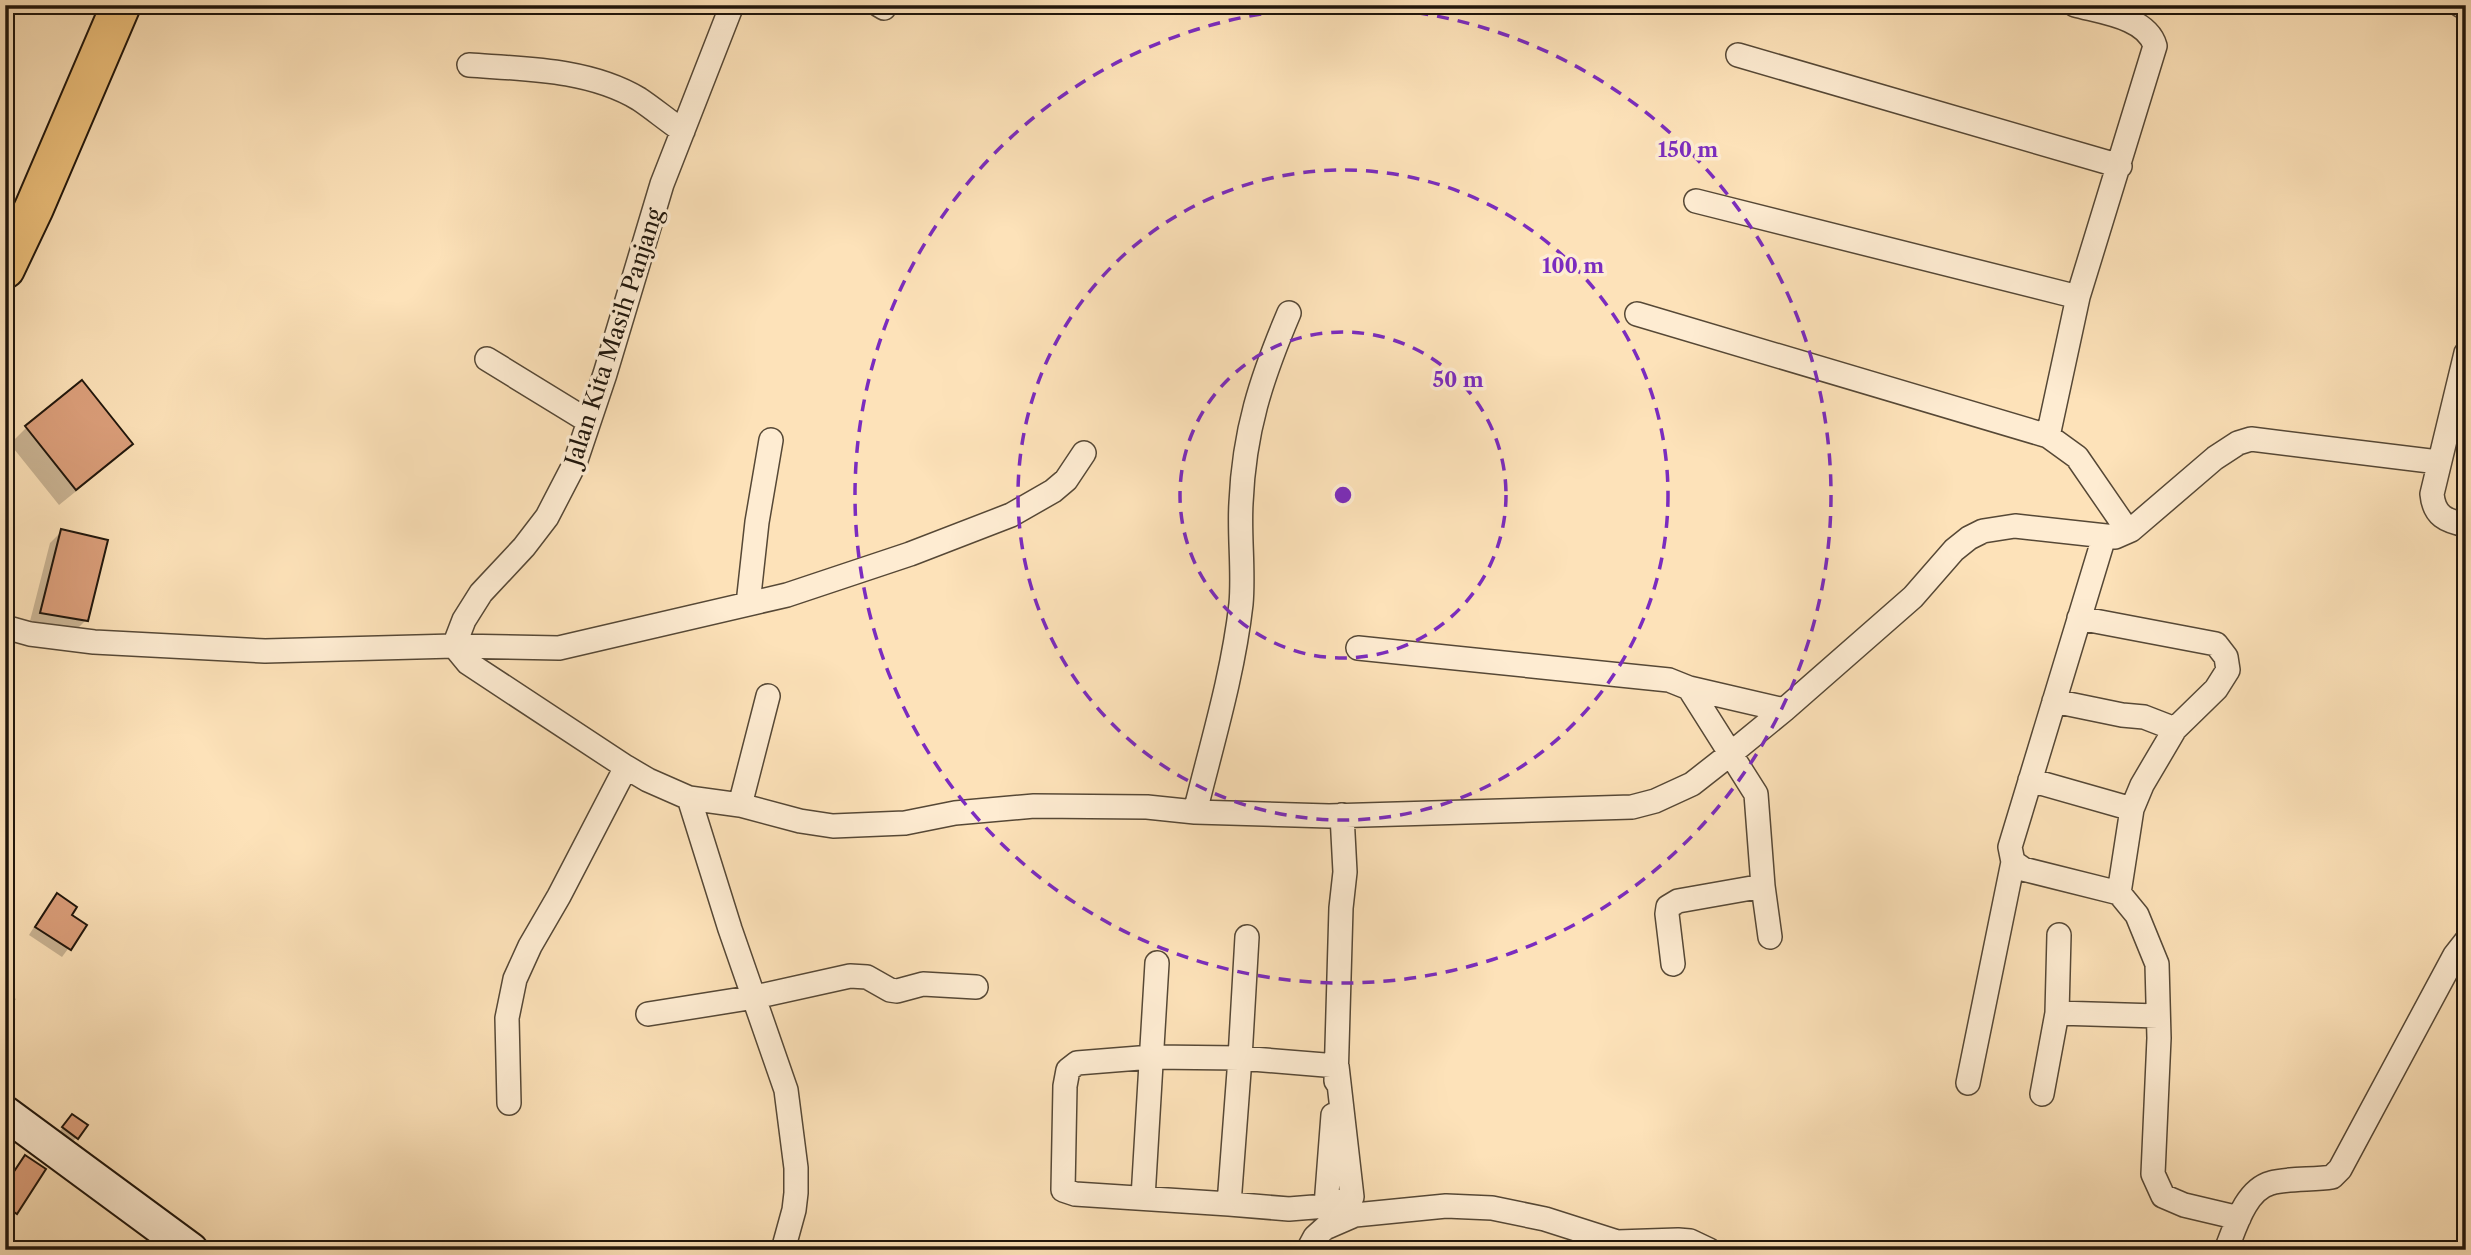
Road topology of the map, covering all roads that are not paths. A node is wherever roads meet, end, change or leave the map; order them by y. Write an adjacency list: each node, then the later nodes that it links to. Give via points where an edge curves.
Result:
1 (121, 5): 11 (highway)
2 (732, 5): 8 (street, Jalan Kita Masih Panjang)
3 (2075, 5): 9 (street, via 2142,27 2155,46)
4 (2460, 5): 5 (street)
5 (2466, 8)
6 (1738, 55): 9 (street)
7 (469, 65): 8 (street, via 547,70 608,85)
8 (683, 131): 17 (street, Jalan Kita Masih Panjang)
9 (2120, 166): 12 (street)
10 (1696, 201): 12 (street)
11 (5, 269)
12 (2078, 297): 18 (street)
13 (1289, 313): 41 (street, via 1260,384 1245,444 1241,602 1230,674)
14 (1637, 314): 18 (street)
15 (2466, 353): 21 (street)
16 (487, 359): 17 (street)
17 (588, 421): 28 (street, Jalan Kita Masih Panjang, via 575,463 547,517 481,593)
18 (2048, 436): 23 (street, via 2077,457)
19 (771, 440): 25 (street)
20 (1084, 453): 25 (street, via 1066,480 1011,515 911,554)
21 (2438, 462): 22 (street, via 2433,506 2438,514); 23 (street, via 2251,439 2215,458)
22 (2466, 525)
23 (2128, 531): 24 (street)
24 (2104, 537): 26 (street); 33 (street, via 2015,526 1969,538 1913,597)
25 (748, 604): 28 (street, via 559,648)
26 (2079, 618): 32 (street); 34 (street, via 2216,644 2226,657 2228,670)
27 (5, 627): 28 (street, via 94,642 265,650)
28 (454, 646): 36 (street, via 468,663)
29 (1358, 648): 30 (street, via 1670,680)
30 (1689, 688): 33 (street); 35 (street)
31 (768, 696): 39 (street)
32 (2054, 701): 34 (street, via 2144,717); 37 (street)
33 (1784, 710): 35 (street)
34 (2175, 729): 40 (street)
35 (1730, 755): 42 (street, via 1692,784 1632,807); 44 (street, via 1756,794)
36 (626, 767): 38 (street); 62 (street, via 515,979 507,1018)
37 (2030, 780): 40 (street); 43 (street, via 2010,847)
38 (689, 797): 39 (street); 53 (street)
39 (740, 805): 41 (street, via 833,826 905,823 1034,806)
40 (2132, 808): 45 (street)
41 (1195, 812): 42 (street)
42 (1336, 816): 59 (street, via 1345,872)
43 (2013, 862): 45 (street, via 2023,869); 60 (street)
44 (1763, 886): 48 (street); 51 (street, via 1678,901 1668,907)
45 (2119, 893): 56 (street, via 2137,915 2157,964)
46 (2059, 935): 54 (street)
47 (1247, 937): 58 (street)
48 (1770, 937)
49 (2466, 941): 66 (street, via 2340,1169 2332,1177 2271,1182 2258,1190)
50 (1157, 963): 57 (street)
51 (1672, 964)
52 (976, 987): 53 (street, via 923,984 897,991 850,976)
53 (755, 997): 55 (street); 68 (street, via 786,1090 796,1168 794,1210)
54 (2057, 1013): 56 (street); 61 (street)
55 (648, 1014)
56 (2158, 1016): 66 (street, via 2154,1174 2163,1196)
57 (1152, 1057): 58 (street); 64 (street); 64 (street, via 1077,1063 1068,1070 1065,1086 1063,1190 1074,1195)
58 (1240, 1058): 59 (street); 65 (street)
59 (1337, 1066): 65 (street, via 1352,1197 1326,1206 1289,1209)
60 (1968, 1083)
61 (2042, 1094)
62 (509, 1103)
63 (5, 1113): 67 (main road)
64 (1143, 1198): 65 (street)
65 (1229, 1204)
66 (2239, 1218): 71 (street)
67 (191, 1250)
68 (783, 1250)
69 (1308, 1250): 70 (street, via 1325,1228 1346,1218 1446,1206 1492,1208 1545,1219 1617,1242 1690,1241)
70 (1709, 1250)
71 (2226, 1250)

